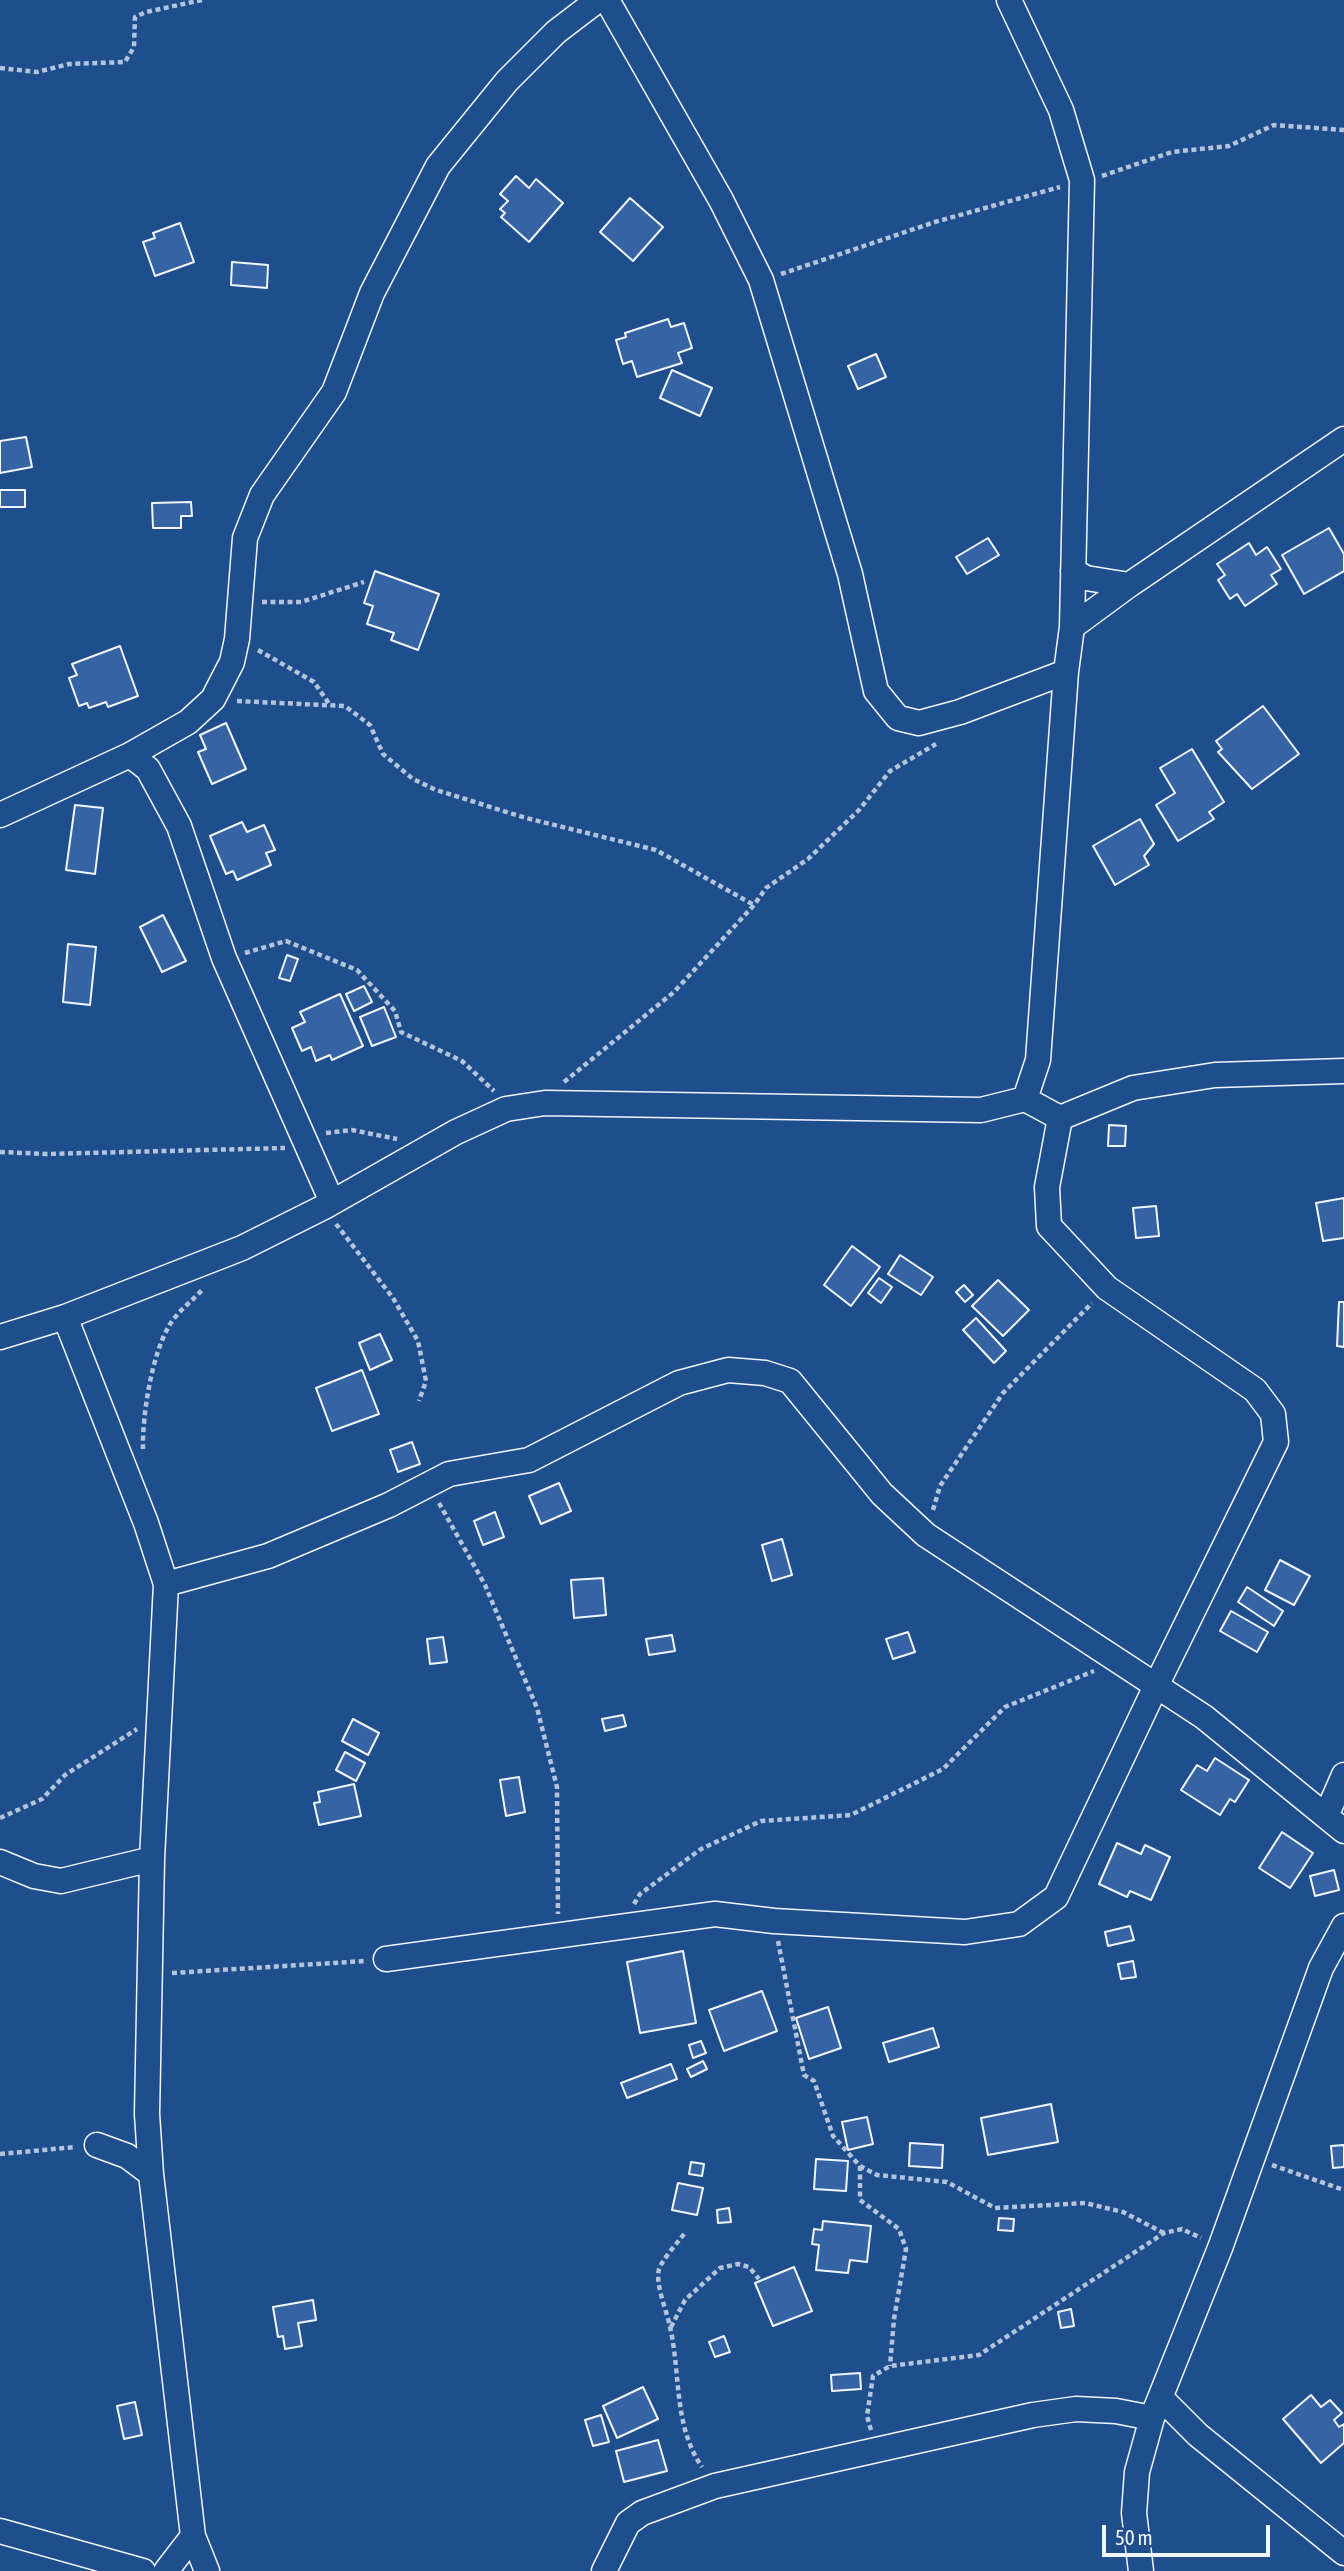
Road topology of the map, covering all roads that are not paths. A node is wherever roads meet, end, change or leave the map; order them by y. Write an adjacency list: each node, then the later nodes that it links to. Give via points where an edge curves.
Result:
1 (598, 0): 9 (street, via 556,32 507,80 438,166 372,293 334,392 262,495 245,538 232,662 213,699 188,722)
2 (607, 0): 8 (street, via 721,200 761,280 850,574 876,691 898,718 919,723)
3 (1009, 0): 5 (street, via 1061,110 1082,180)
4 (1344, 439): 6 (street)
5 (1073, 571): 6 (street, via 1086,578); 7 (street)
6 (1129, 585): 7 (street)
7 (1072, 627): 8 (street)
8 (1066, 671): 12 (street, via 1038,1060)
9 (130, 755): 10 (street); 14 (street, via 148,769 178,827 224,958)
10 (0, 815)
11 (1344, 1071): 13 (street, via 1214,1075 1133,1088)
12 (1025, 1099): 13 (street); 14 (street, via 981,1111 545,1103 506,1109 456,1132)
13 (1060, 1118): 18 (street, via 1048,1187 1049,1226 1107,1289 1255,1390 1273,1414 1276,1442)
14 (328, 1205): 15 (street, via 242,1248)
15 (65, 1317): 16 (street); 17 (street)
16 (0, 1337)
17 (166, 1584): 18 (street, via 268,1556 449,1474 529,1460 679,1383 728,1370 765,1373 790,1381 882,1494 926,1535); 21 (street)
18 (1156, 1686): 20 (street, via 1204,1717); 24 (street, via 1056,1897 1019,1924 965,1932 715,1914)
19 (1344, 1775): 20 (street)
20 (1335, 1823)
21 (152, 1858): 22 (street, via 61,1881 34,1876); 26 (street, via 147,2114)
22 (0, 1861)
23 (1344, 1926): 27 (street, via 1321,1968)
24 (386, 1959)
25 (97, 2145): 26 (street, via 127,2156)
26 (151, 2174): 29 (street)
27 (1157, 2408): 30 (street); 34 (street, via 1076,2409 1033,2415 715,2486 642,2513 628,2523); 35 (street, via 1137,2472 1134,2513)
28 (0, 2531): 31 (street)
29 (193, 2536): 32 (street); 33 (street)
30 (1343, 2549)
31 (142, 2571)
32 (166, 2571)
33 (207, 2571)
34 (604, 2571)
35 (1142, 2571)

